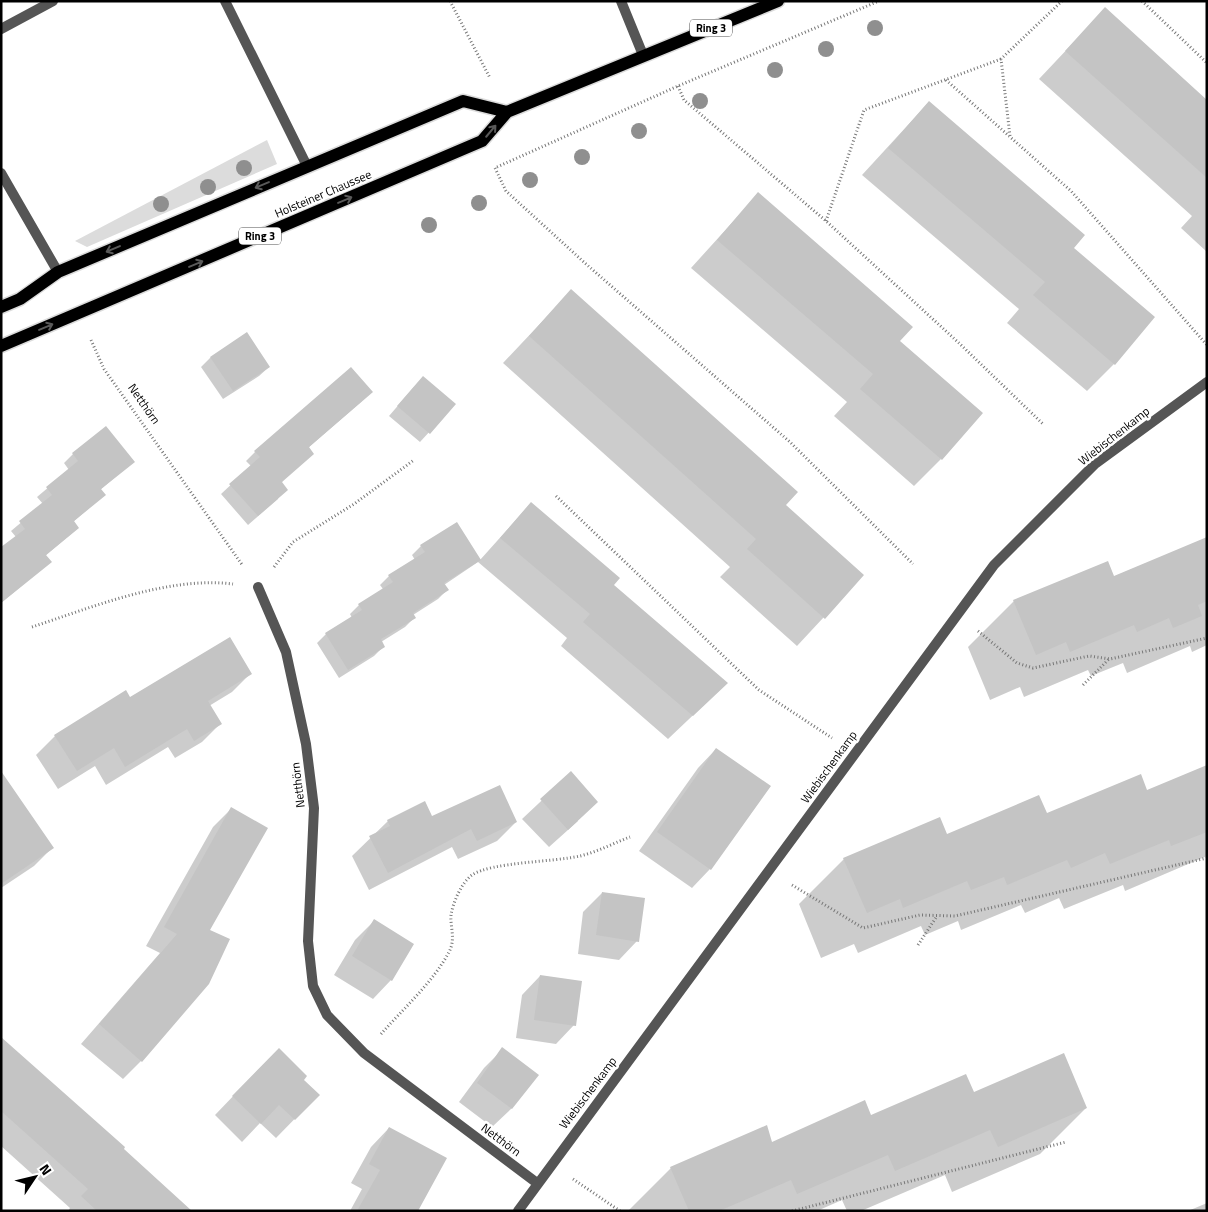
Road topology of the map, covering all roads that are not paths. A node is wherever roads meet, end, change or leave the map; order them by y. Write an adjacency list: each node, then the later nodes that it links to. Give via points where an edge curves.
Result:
1 (53, 1): 5 (street)
2 (225, 1): 8 (street)
3 (621, 1): 6 (street)
4 (778, 1): 6 (main road, Holsteiner Chaussee / Ring 3)
5 (1, 29)
6 (643, 55): 7 (main road, Holsteiner Chaussee / Ring 3)
7 (507, 112): 8 (main road, via 463,101); 12 (main road, Holsteiner Chaussee / Ring 3, one-way to 7, via 482,141)
8 (307, 166): 10 (main road, one-way to 10)
9 (1, 173): 10 (street)
10 (58, 272): 11 (main road, via 20,299)
11 (1, 307)
12 (1, 346)
13 (1207, 382): 15 (street, Wiebischenkamp, via 1095,464 994,565)
14 (258, 587): 15 (street, Netthörn, via 286,652 306,744 314,808 308,941 313,986 327,1015 364,1053)
15 (537, 1183): 16 (street, Wiebischenkamp)
16 (518, 1211)

